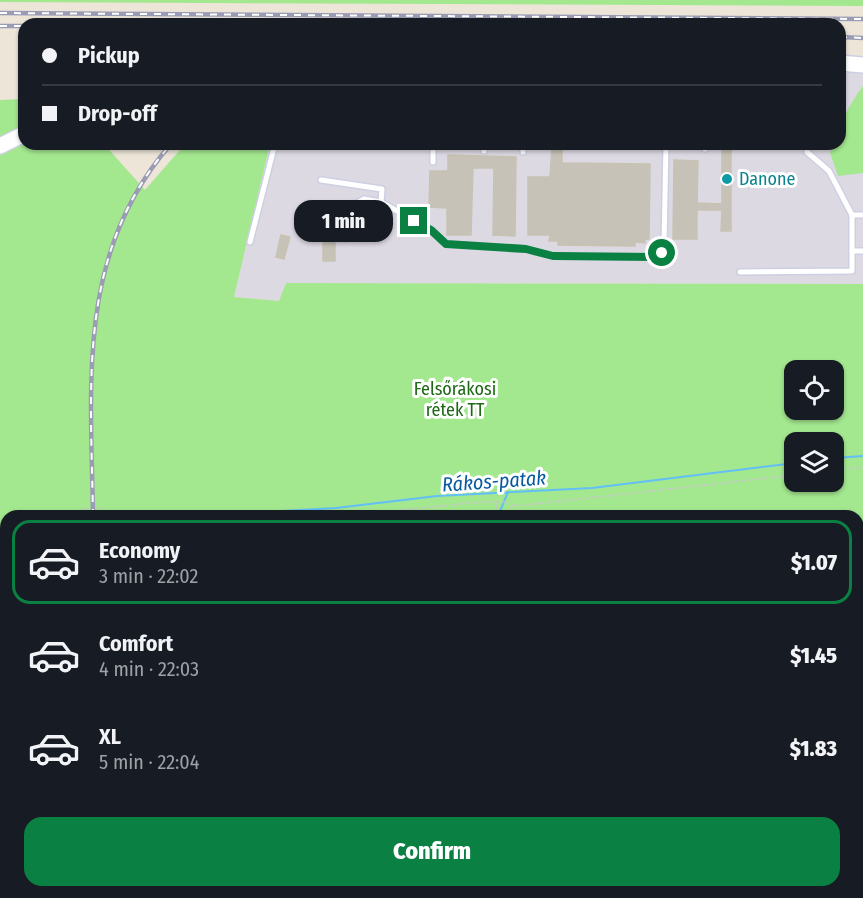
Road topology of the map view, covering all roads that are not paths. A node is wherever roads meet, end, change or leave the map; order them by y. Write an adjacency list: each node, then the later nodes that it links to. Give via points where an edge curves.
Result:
1 (846, 64): 2 (main road)
2 (863, 65)
3 (18, 137): 4 (main road)
4 (0, 147)
5 (273, 150): 15 (lane)
6 (433, 150): 9 (lane)
7 (666, 150): 11 (lane, via 664,245 656,257 553,256 526,249 446,244 431,230)
8 (807, 152): 12 (lane, via 829,171)
9 (433, 162)
10 (321, 180): 11 (lane, via 382,189)
11 (381, 202): 14 (lane, via 364,199 352,206 345,218)
12 (852, 215): 13 (lane); 16 (lane)
13 (863, 215)
14 (345, 239)
15 (250, 242)
16 (852, 251): 17 (lane); 18 (lane, via 852,271)
17 (863, 251)
18 (740, 272)

